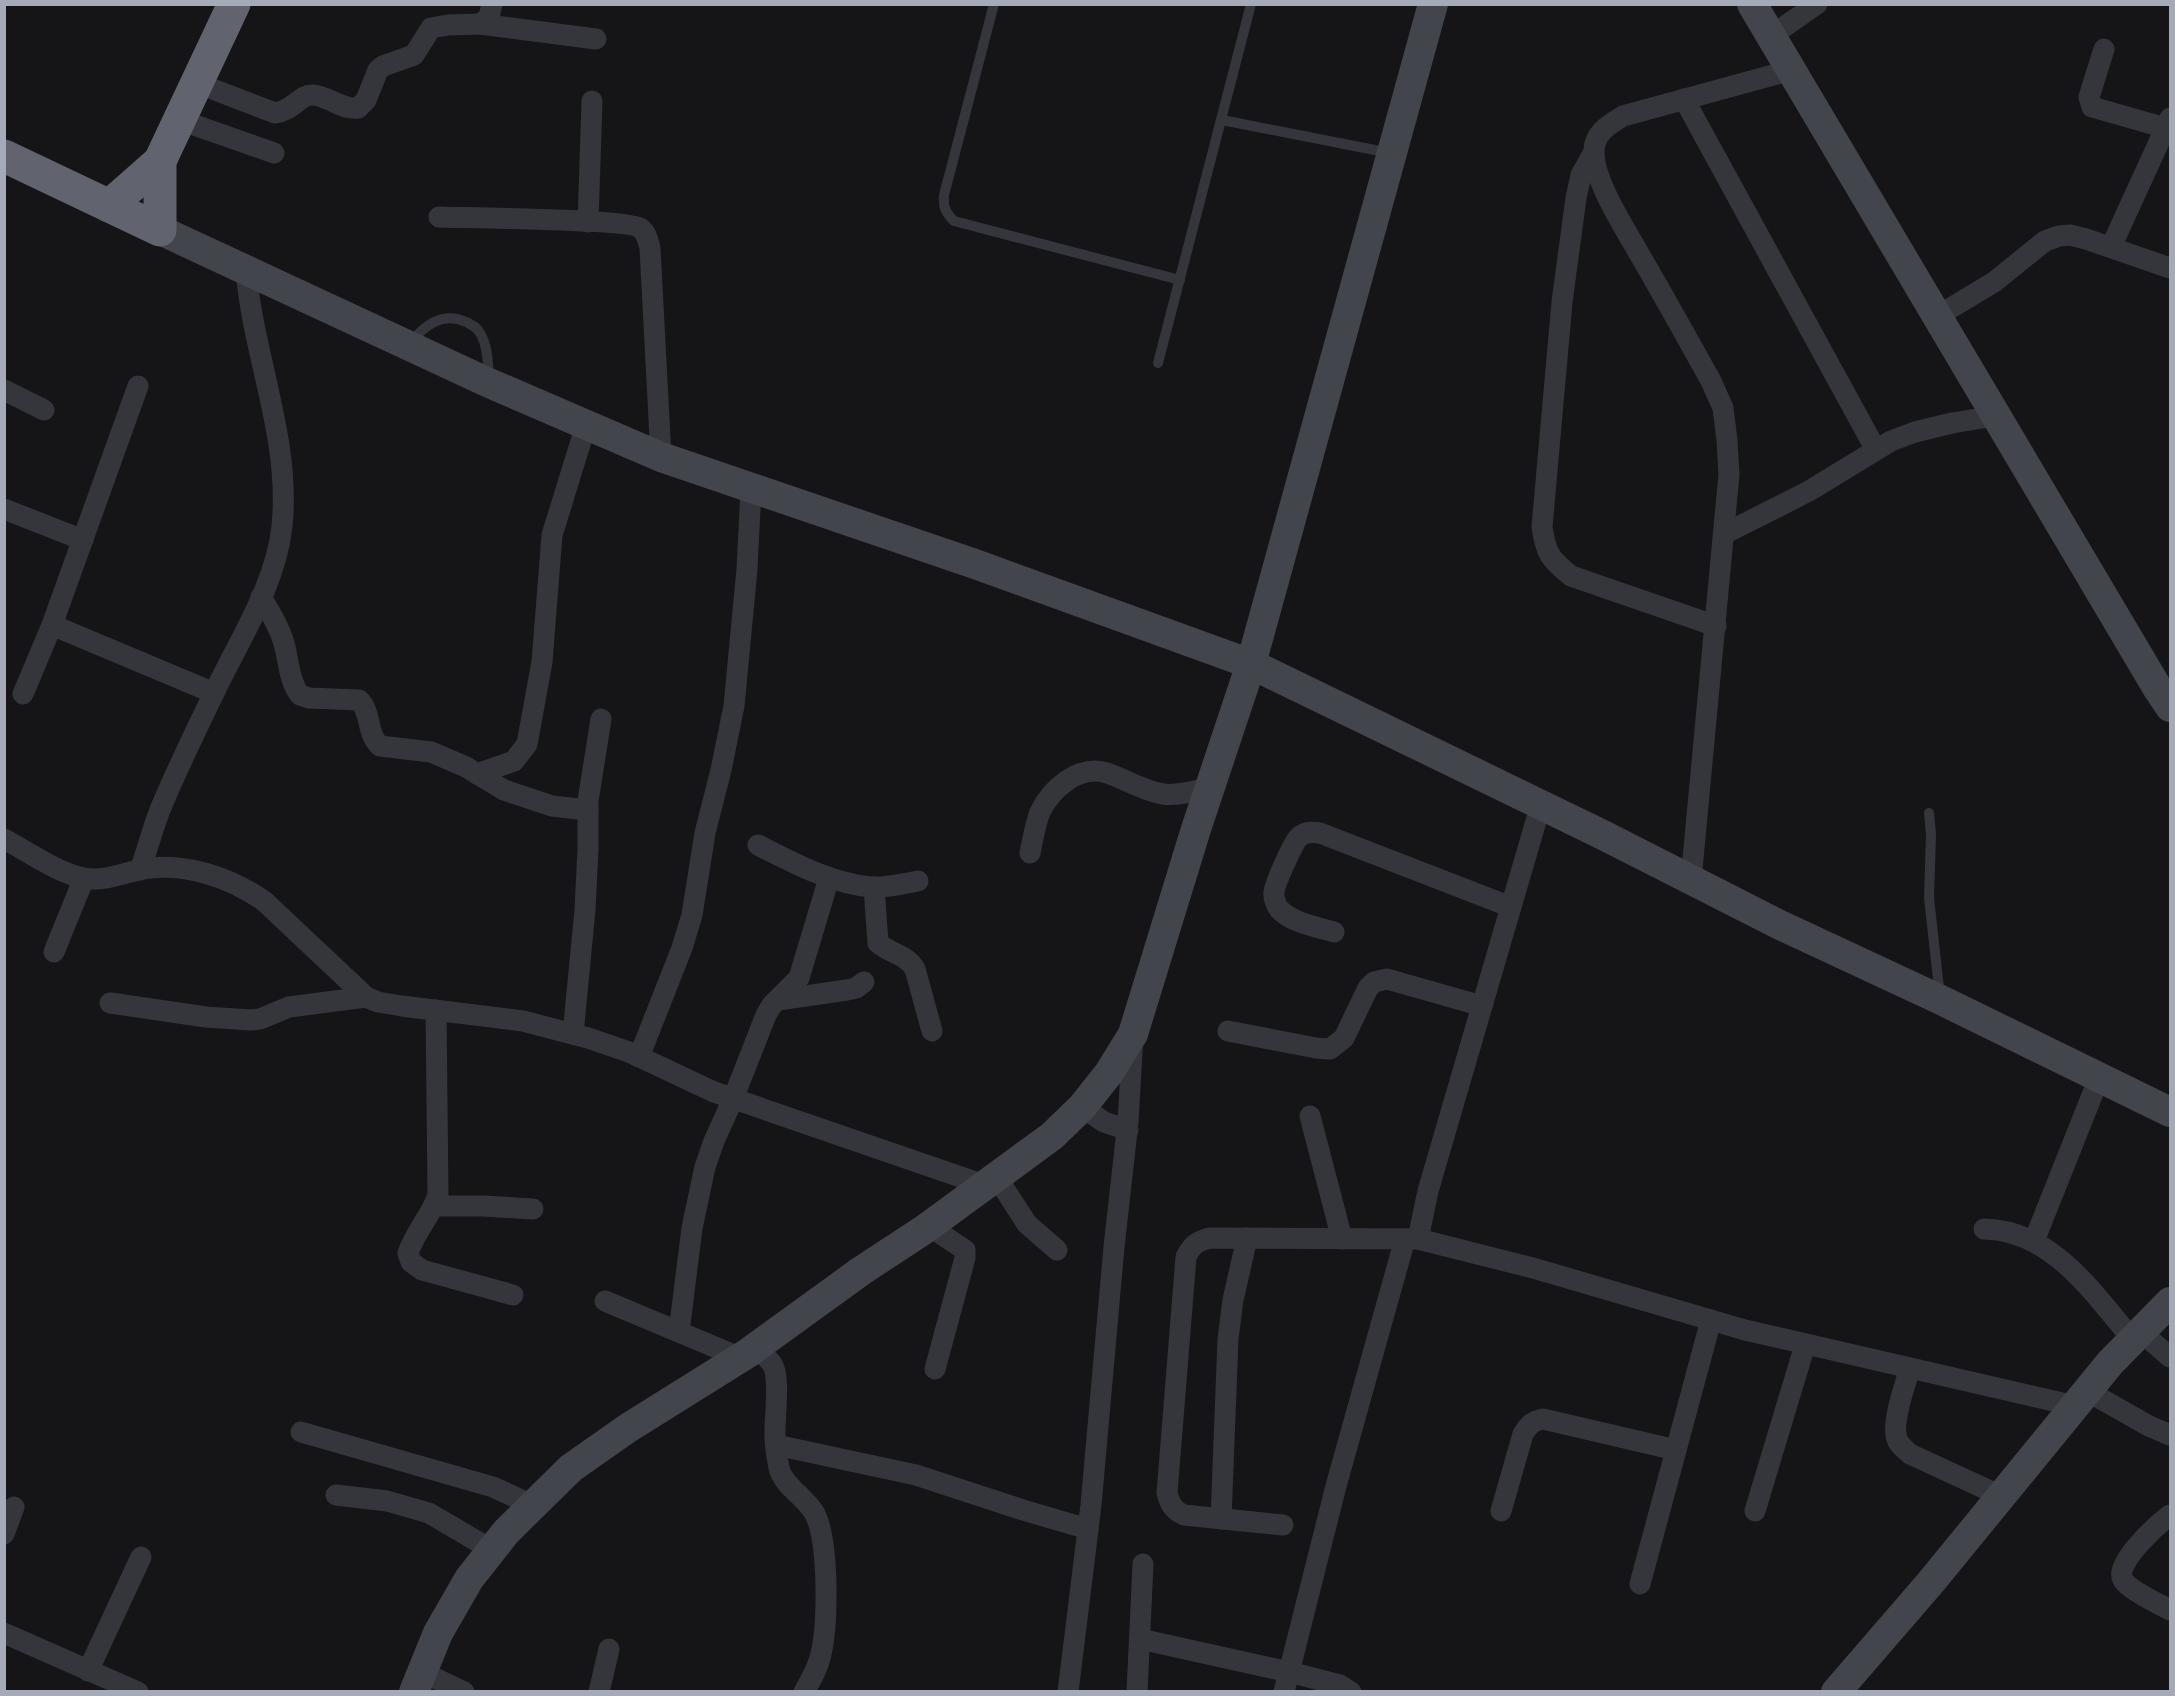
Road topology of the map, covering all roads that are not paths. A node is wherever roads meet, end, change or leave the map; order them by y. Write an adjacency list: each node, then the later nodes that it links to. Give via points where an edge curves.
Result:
1 (234, 4): 13 (highway)
2 (492, 4): 8 (street, via 489,16)
3 (994, 4): 31 (lane, via 944,195 946,213 954,221)
4 (1251, 4): 17 (lane)
5 (1433, 4): 21 (main road)
6 (1752, 4): 9 (main road)
7 (1817, 4): 9 (street)
8 (480, 24): 10 (street); 13 (street, via 431,28 414,55 378,70 366,100 358,108 345,108 314,95 275,113)
9 (1771, 36): 12 (main road)
10 (596, 39)
11 (2104, 49): 18 (street, via 2089,97 2092,107)
12 (1791, 70): 14 (street); 32 (main road)
13 (197, 83): 16 (highway)
14 (1684, 99): 19 (street, via 1623,116 1607,125); 41 (street)
15 (592, 101): 26 (street)
16 (180, 120): 20 (street); 23 (highway)
17 (1222, 120): 21 (lane); 31 (lane)
18 (2168, 123): 28 (street)
19 (1594, 152): 45 (street, via 1613,207 1723,408 1729,474); 49 (street, via 1581,175 1575,198 1562,302 1542,526 1545,548 1571,576)
20 (273, 153)
21 (1394, 154): 50 (main road)
22 (4, 156): 24 (highway)
23 (160, 161): 24 (highway); 27 (highway)
24 (109, 206): 27 (highway)
25 (439, 217): 26 (street)
26 (588, 222): 42 (street, via 630,225 646,235 650,248)
27 (160, 230): 30 (main road)
28 (2111, 247): 29 (street); 32 (street, via 2070,235 2045,241 1994,282)
29 (2170, 268)
30 (246, 270): 33 (main road); 47 (street, via 252,318 279,443 284,492 277,550)
31 (1180, 280): 34 (lane)
32 (1936, 317): 39 (main road)
33 (408, 346): 35 (main road); 35 (lane, via 421,329 445,318 475,326 487,357)
34 (1158, 363)
35 (489, 383): 40 (main road)
36 (138, 386): 46 (street)
37 (4, 390): 38 (street)
38 (44, 410)
39 (1995, 416): 41 (street, via 1915,432); 53 (main road)
40 (586, 425): 42 (main road); 55 (street, via 552,535 543,662 528,744 514,761)
41 (1876, 450): 45 (street, via 1809,491)
42 (661, 457): 43 (main road)
43 (752, 489): 50 (main road, via 975,564); 83 (street, via 734,706 705,833 692,915)
44 (4, 509): 46 (street)
45 (1724, 534): 49 (street)
46 (83, 540): 48 (street)
47 (261, 597): 51 (street); 55 (street, via 284,640 292,682 300,695 359,700 380,746 431,752)
48 (52, 625): 51 (street); 52 (street)
49 (1716, 626): 66 (street)
50 (1251, 664): 56 (main road); 57 (main road)
51 (214, 693): 63 (street, via 162,807)
52 (23, 694)
53 (2170, 707)
54 (601, 719): 58 (street)
55 (477, 774): 58 (street, via 504,790 541,803)
56 (1209, 788): 62 (street, via 1162,794 1105,772 1083,772 1047,800 1035,826); 82 (main road)
57 (1540, 804): 66 (main road); 69 (street)
58 (588, 810): 81 (street, via 585,910)
59 (1929, 813): 75 (lane, via 1929,898)
60 (4, 839): 64 (street)
61 (758, 845): 65 (street)
62 (1030, 853)
63 (140, 870): 64 (street, via 104,879); 73 (street, via 179,867 248,890 287,921)
64 (84, 878): 71 (street)
65 (829, 878): 68 (street); 74 (street, via 799,978)
66 (1691, 880): 75 (main road)
67 (918, 881): 68 (street)
68 (874, 887): 79 (street, via 878,943 910,960)
69 (1511, 907): 70 (street, via 1309,831 1299,836 1288,858 1274,891 1275,900 1278,908 1290,917); 77 (street)
70 (1334, 932)
71 (54, 952)
72 (864, 982): 74 (street, via 847,990)
73 (366, 998): 76 (street, via 289,1007 250,1020); 78 (street)
74 (778, 1000): 85 (street, via 766,1015)
75 (1941, 1000): 84 (main road)
76 (110, 1003)
77 (1482, 1006): 80 (street, via 1396,980 1380,979 1368,988 1344,1038 1330,1049); 97 (street)
78 (436, 1010): 81 (street, via 523,1022); 91 (street, via 439,1182)
79 (932, 1031)
80 (1228, 1031)
81 (573, 1034): 83 (street)
82 (1133, 1034): 86 (main road); 89 (street)
83 (639, 1057): 85 (street)
84 (2099, 1078): 87 (main road); 98 (street)
85 (733, 1099): 90 (street); 104 (street, via 714,1141 699,1194)
86 (1082, 1107): 89 (street, via 1104,1122); 90 (main road, via 1052,1136)
87 (2170, 1112)
88 (1310, 1116): 96 (street)
89 (1128, 1130): 125 (street)
90 (990, 1180): 93 (main road); 99 (street)
91 (435, 1206): 92 (street); 100 (street, via 412,1242 408,1253 411,1262 422,1270)
92 (533, 1209)
93 (929, 1226): 107 (main road); 110 (street, via 965,1250)
94 (1984, 1229): 98 (street, via 2001,1229)
95 (1247, 1238): 96 (street); 123 (street, via 1228,1339); 123 (street, via 1198,1241 1186,1257 1167,1492 1175,1511)
96 (1342, 1239): 97 (street)
97 (1411, 1239): 103 (street, via 1533,1268); 137 (street, via 1336,1486)
98 (2034, 1241): 105 (street, via 2055,1254)
99 (1057, 1250)
100 (513, 1294)
101 (605, 1301): 104 (street)
102 (2170, 1302): 105 (main road)
103 (1711, 1320): 106 (street); 115 (street)
104 (679, 1332): 107 (street)
105 (2137, 1336): 108 (street); 111 (main road)
106 (1805, 1345): 109 (street); 120 (street)
107 (748, 1353): 114 (street, via 772,1363 775,1371); 118 (main road, via 571,1468)
108 (2170, 1357)
109 (1910, 1368): 111 (street); 117 (street, via 1896,1423 1900,1446)
110 (935, 1369)
111 (2081, 1399): 113 (street); 117 (main road)
112 (301, 1432): 118 (street, via 493,1487)
113 (2170, 1435)
114 (776, 1445): 125 (street, via 916,1474); 141 (street, via 780,1471 815,1514 823,1548 825,1633 821,1657)
115 (1676, 1450): 121 (street, via 1535,1420 1523,1434); 130 (street)
116 (336, 1495): 127 (street, via 387,1501 429,1513)
117 (2001, 1496): 145 (main road)
118 (532, 1505): 127 (main road)
119 (15, 1507): 126 (street)
120 (1755, 1510)
121 (1501, 1511)
122 (2170, 1515): 131 (street, via 2134,1551 2121,1574 2130,1587)
123 (1221, 1519): 124 (street)
124 (1283, 1525)
125 (1088, 1528): 142 (street)
126 (4, 1534)
127 (492, 1550): 136 (main road, via 458,1597)
128 (141, 1557): 135 (street)
129 (1143, 1564): 133 (street)
130 (1640, 1584)
131 (2170, 1610)
132 (4, 1633): 135 (street)
133 (1140, 1639): 137 (street); 143 (street)
134 (609, 1650): 140 (street)
135 (88, 1671): 138 (street)
136 (418, 1682): 139 (street)
137 (1286, 1682): 144 (street, via 1340,1685)
138 (138, 1692)
139 (464, 1692)
140 (599, 1692)
141 (804, 1692)
142 (1068, 1692)
143 (1137, 1692)
144 (1351, 1692)
145 (1836, 1692)

